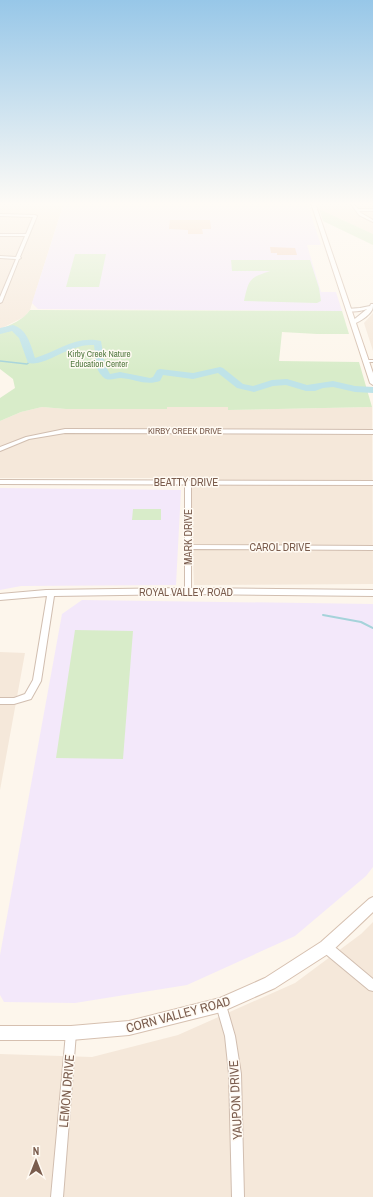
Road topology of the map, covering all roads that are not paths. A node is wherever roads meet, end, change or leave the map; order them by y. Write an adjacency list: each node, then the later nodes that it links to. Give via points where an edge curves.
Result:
1 (19, 258): 3 (street)
2 (332, 259): 6 (main road)
3 (3, 292): 4 (street)
4 (0, 302)
5 (372, 306): 6 (street); 7 (street)
6 (349, 310): 7 (main road)
7 (353, 323): 8 (main road)
8 (366, 361): 9 (street); 10 (main road)
9 (373, 361)
10 (373, 383)
11 (373, 432): 12 (street, KIRBY CREEK DRIVE, via 65,431 28,438)
12 (0, 449)
13 (0, 482): 14 (street, BEATTY DRIVE)
14 (188, 482): 15 (street, BEATTY DRIVE); 16 (street, MARK DRIVE)
15 (373, 483)
16 (188, 546): 17 (street, CAROL DRIVE); 18 (street, MARK DRIVE)
17 (373, 548)
18 (188, 591): 19 (street, ROYAL VALLEY ROAD); 20 (street, ROYAL VALLEY ROAD)
19 (51, 593): 21 (street, ROYAL VALLEY ROAD); 22 (street, via 37,681 28,697)
20 (373, 593)
21 (0, 597)
22 (0, 701)
23 (373, 904): 24 (main road, CORN VALLEY ROAD)
24 (326, 947): 25 (street); 26 (main road, CORN VALLEY ROAD, via 270,983)
25 (373, 986)
26 (221, 1005): 28 (main road, CORN VALLEY ROAD, via 129,1028); 30 (street, YAUPON DRIVE, via 230,1036 236,1074)
27 (0, 1033): 28 (main road, CORN VALLEY ROAD)
28 (71, 1033): 29 (street, LEMON DRIVE)
29 (57, 1197)
30 (238, 1197)

